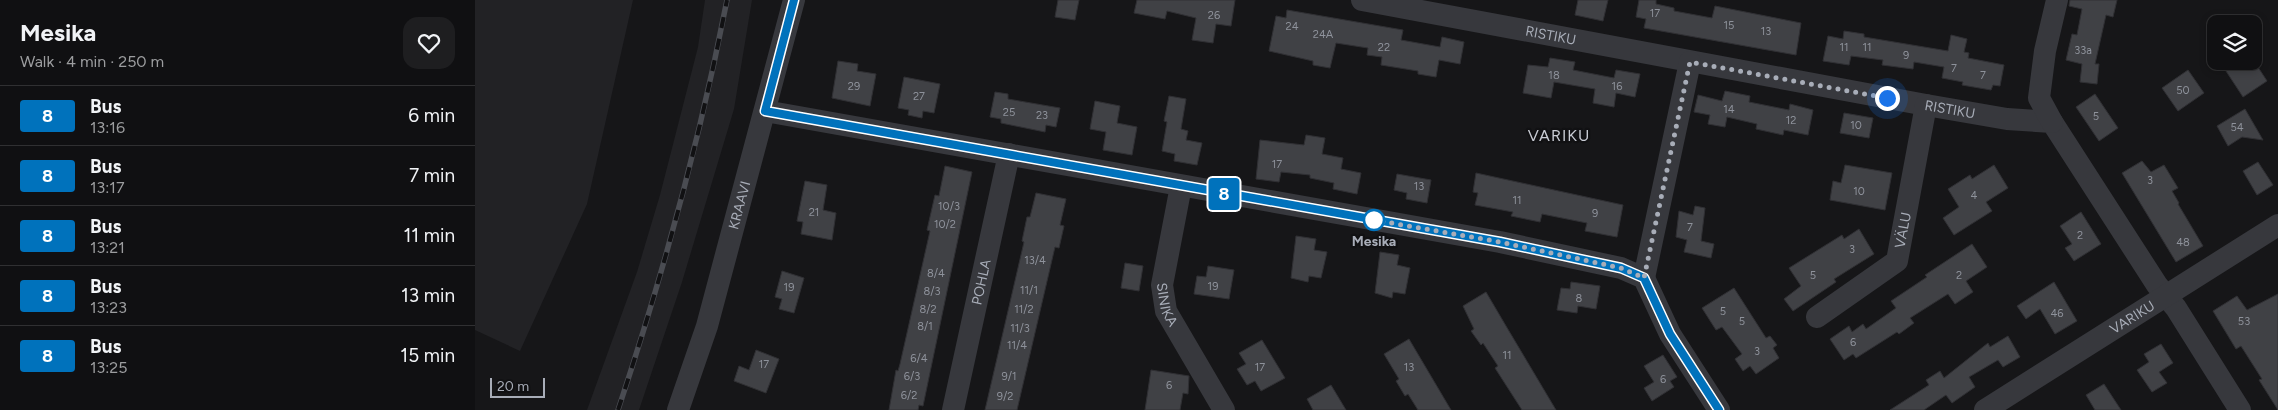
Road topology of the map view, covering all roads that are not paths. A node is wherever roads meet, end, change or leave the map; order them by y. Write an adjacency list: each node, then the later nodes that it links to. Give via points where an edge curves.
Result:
1 (794, 0): 6 (street, KRAAVI)
2 (1362, 0): 4 (street, RISTIKU)
3 (2057, 0): 7 (street, via 2045,51 2039,98)
4 (1690, 62): 5 (street, RISTIKU); 11 (street)
5 (1926, 105): 7 (street, RISTIKU); 13 (street, VÄLU, via 1897,261)
6 (765, 111): 8 (street); 14 (street, KRAAVI, via 707,326)
7 (2052, 122): 12 (street)
8 (1009, 154): 9 (street); 15 (street, POHLA)
9 (1181, 186): 11 (street, via 1500,242 1621,268); 16 (street, SINIKA, via 1162,285 1166,311)
10 (2278, 225): 12 (street, VARIKU)
11 (1644, 278): 17 (street, via 1670,334)
12 (2167, 296): 18 (street, VARIKU); 19 (street)
13 (1817, 317)
14 (678, 410)
15 (953, 410)
16 (1224, 410)
17 (1719, 410)
18 (1985, 410)
19 (2240, 410)

